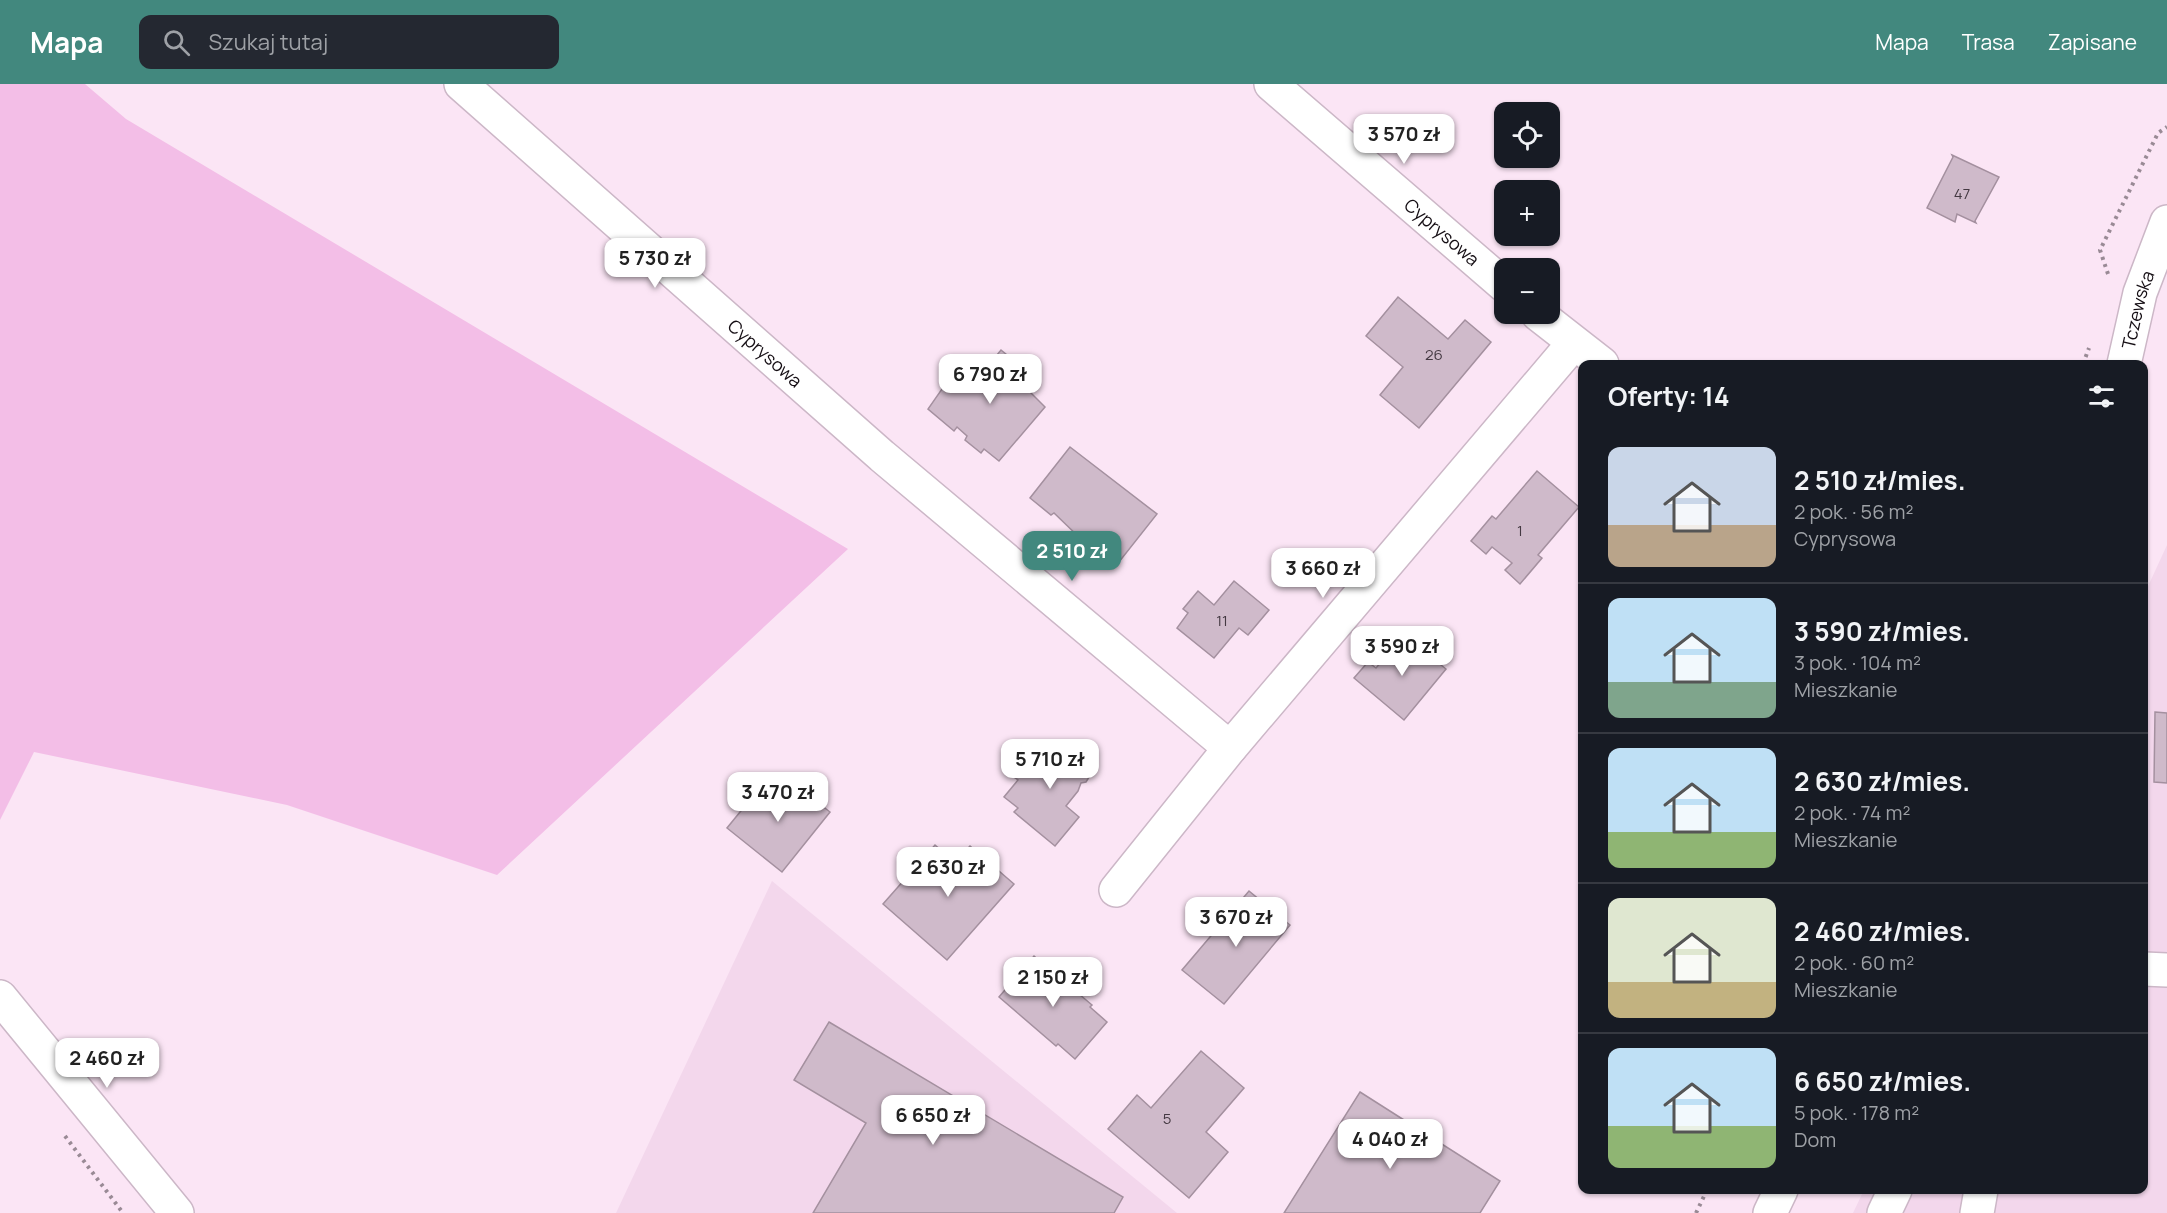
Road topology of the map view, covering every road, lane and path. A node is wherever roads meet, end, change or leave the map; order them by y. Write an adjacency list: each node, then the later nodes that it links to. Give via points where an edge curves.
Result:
1 (461, 84): 13 (street, Cyprysowa, via 882,456)
2 (1271, 84): 5 (street, Cyprysowa)
3 (2167, 127): 6 (path, via 2158,133 2100,250)
4 (2167, 222): 12 (street, Tczewska, via 2140,293)
5 (1494, 276)
6 (2109, 278)
7 (1550, 324): 9 (street)
8 (2091, 342): 11 (path)
9 (1574, 344): 10 (street); 13 (street)
10 (1596, 360)
11 (2084, 360)
12 (2125, 360)
13 (1230, 748): 14 (street)
14 (1116, 890)
15 (2148, 969): 16 (street)
16 (2167, 970)
17 (0, 997): 24 (street)
18 (63, 1134): 23 (path)
19 (1705, 1194): 25 (path)
20 (1779, 1194): 26 (street)
21 (1893, 1194): 27 (street)
22 (1980, 1194): 28 (street)
23 (123, 1213)
24 (177, 1213)
25 (1696, 1213)
26 (1770, 1213)
27 (1884, 1213)
28 (1977, 1213)

